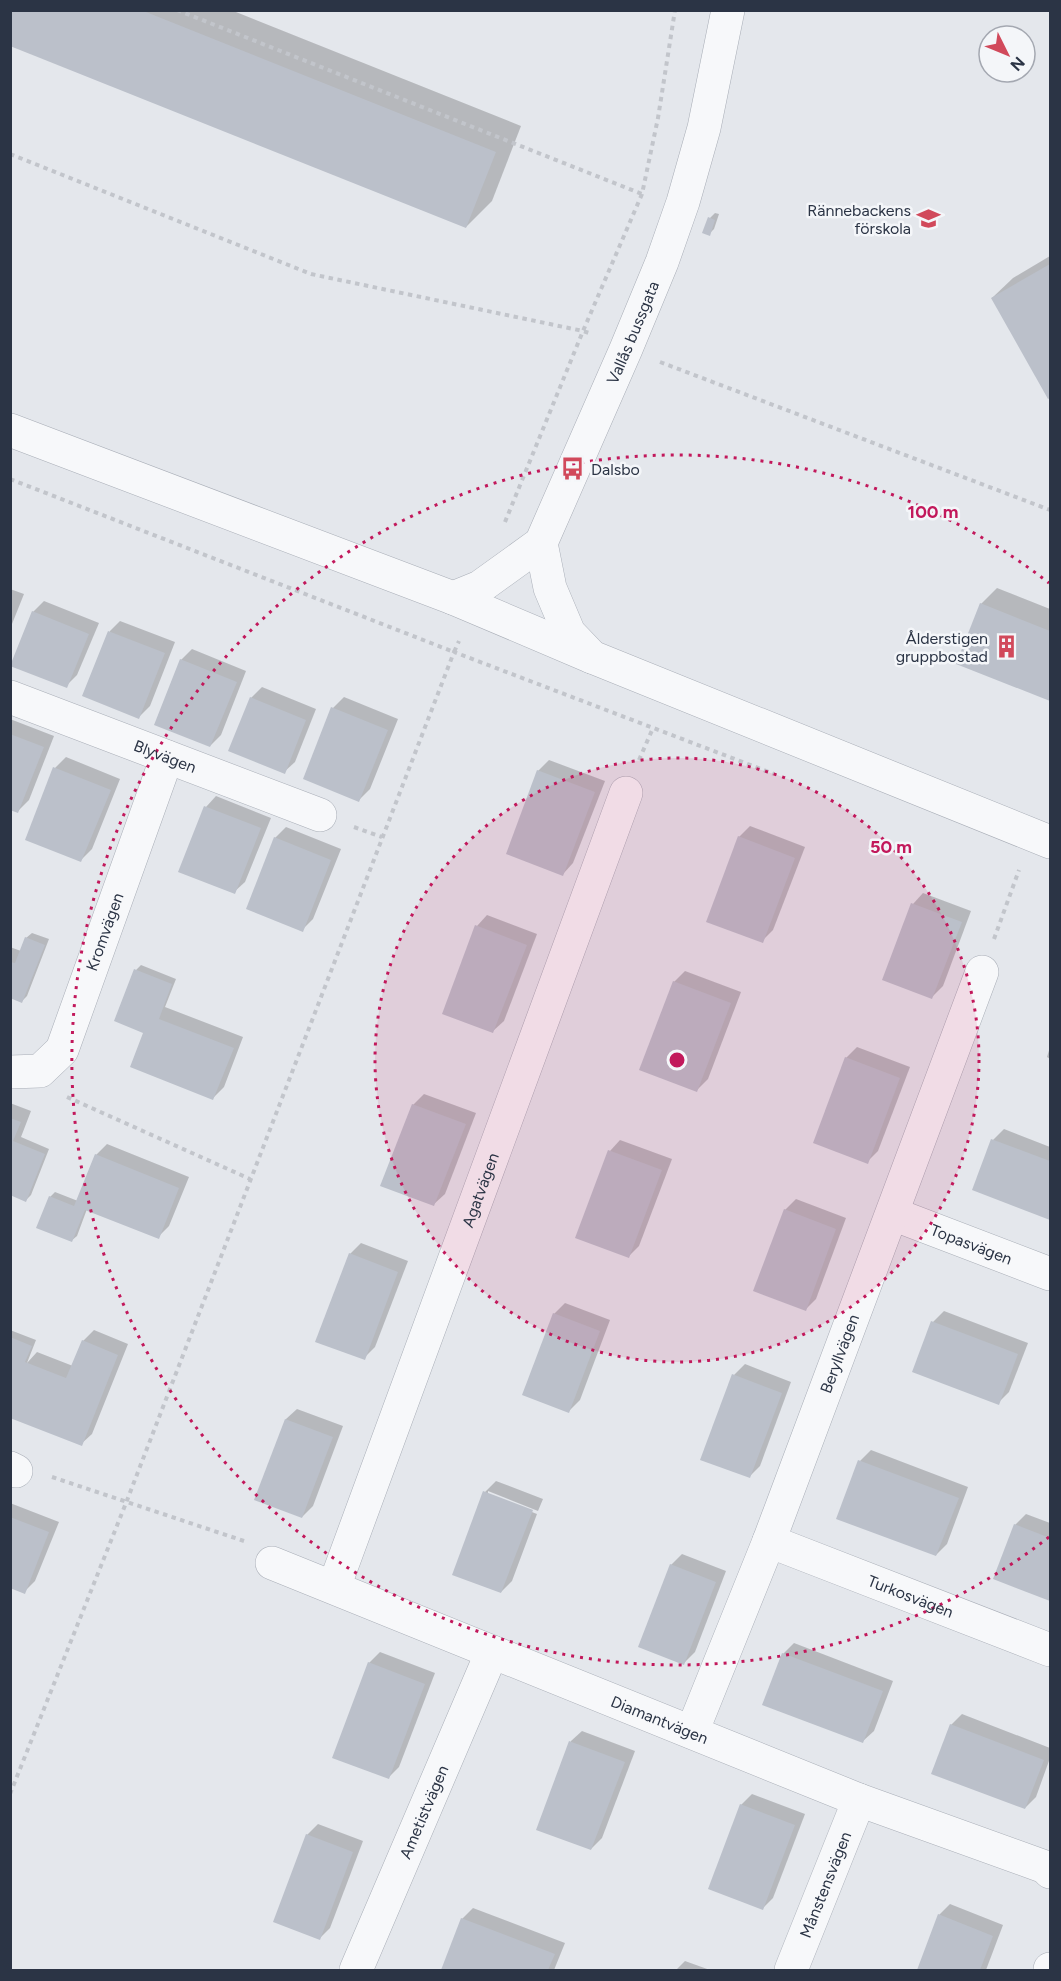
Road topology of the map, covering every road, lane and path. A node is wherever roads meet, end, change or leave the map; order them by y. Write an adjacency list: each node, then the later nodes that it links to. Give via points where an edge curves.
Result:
1 (177, 10): 5 (path)
2 (675, 10): 5 (path)
3 (728, 10): 7 (street, Vallås bussgata, via 704,128 683,202)
4 (10, 154): 6 (path, via 311,274)
5 (642, 195): 6 (path)
6 (583, 331): 7 (path); 11 (path)
7 (626, 349): 10 (path); 12 (street, Vallås bussgata)
8 (10, 430): 13 (street)
9 (10, 478): 14 (path)
10 (1050, 510)
11 (504, 524)
12 (541, 543): 13 (street); 15 (street, via 550,588 569,633)
13 (463, 602): 14 (path); 15 (street)
14 (454, 652): 18 (path); 27 (path)
15 (592, 657): 21 (street)
16 (10, 697): 17 (street, Blyvägen)
17 (167, 756): 20 (street, Blyvägen); 26 (street, Kromvägen, via 62,1050)
18 (775, 775)
19 (626, 793): 34 (street, Agatvägen)
20 (320, 815)
21 (1050, 842)
22 (1008, 865): 23 (path)
23 (1019, 869): 24 (path); 25 (path)
24 (1030, 873)
25 (982, 972): 28 (street, Beryllvägen)
26 (25, 1071): 27 (path, via 68,1097)
27 (250, 1179): 31 (path)
28 (893, 1214): 29 (street, Topasvägen); 32 (street, Beryllvägen)
29 (1050, 1274)
30 (14, 1469): 31 (path, via 48,1475)
31 (126, 1503): 33 (path, via 260,1546); 38 (path)
32 (769, 1541): 35 (street, Turkosvägen); 37 (street, Beryllvägen)
33 (272, 1563): 34 (street, Diamantvägen)
34 (334, 1587): 36 (street, Diamantvägen)
35 (1050, 1650)
36 (492, 1652): 37 (street, Diamantvägen); 41 (street, Ametistvägen)
37 (692, 1732): 39 (street, Diamantvägen)
38 (10, 1794)
39 (860, 1800): 40 (street, Diamantvägen); 42 (street, Månstensvägen)
40 (1050, 1872)
41 (357, 1971)
42 (791, 1971)

